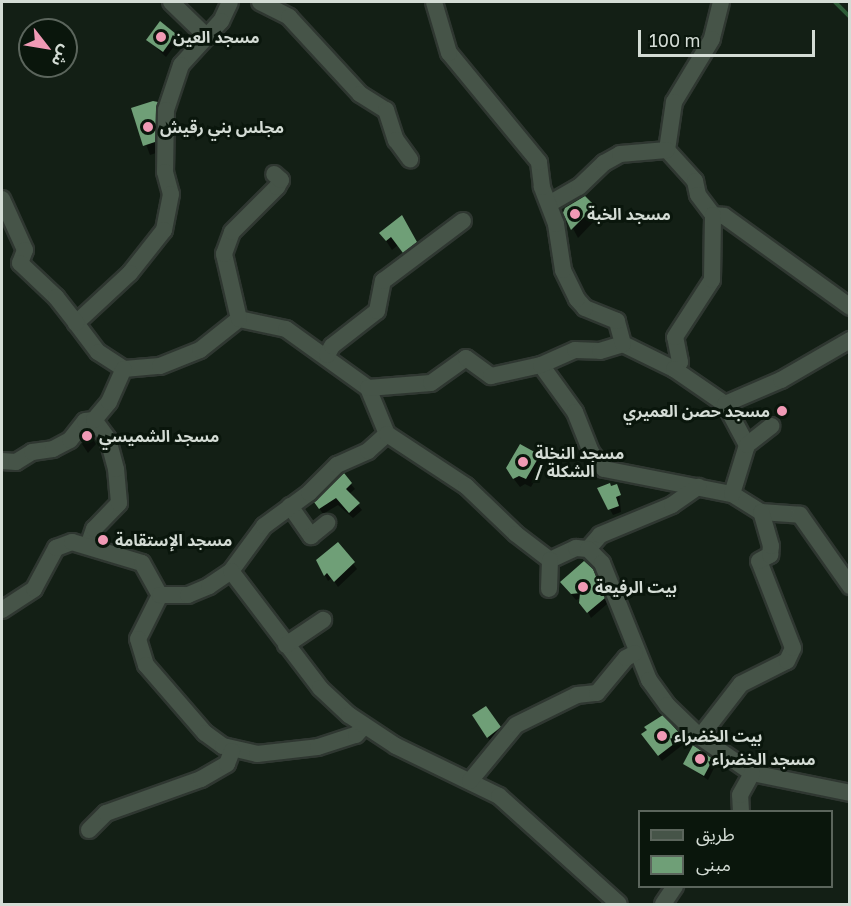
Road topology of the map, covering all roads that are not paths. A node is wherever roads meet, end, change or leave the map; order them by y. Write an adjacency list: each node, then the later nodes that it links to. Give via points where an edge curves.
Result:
1 (171, 2): 6 (street)
2 (230, 2): 6 (street)
3 (260, 2): 8 (street, via 289,17 360,94 386,110 396,140)
4 (721, 2): 7 (street, via 712,39 674,102)
5 (441, 4): 11 (street, via 449,53 539,162 542,188)
6 (207, 37): 16 (street, via 181,65 166,110 165,172 171,194 164,230 130,273)
7 (667, 150): 11 (street, via 620,154 604,163 579,187); 12 (street, via 695,182 698,195)
8 (410, 159)
9 (274, 174): 15 (street, via 281,180 277,187 232,232 224,254)
10 (2, 199): 16 (street, via 25,250 20,263 56,297)
11 (549, 204): 18 (street, via 563,270 577,299 585,308 617,321)
12 (713, 215): 14 (street, via 724,216); 22 (street, via 712,280 675,337 680,362)
13 (463, 221): 19 (street, via 383,281 377,311 332,346)
14 (849, 307)
15 (239, 319): 19 (street, via 286,328); 21 (street, via 200,350 160,366)
16 (76, 323): 21 (street, via 98,352)
17 (849, 340): 24 (street, via 781,380)
18 (624, 344): 20 (street, via 600,351 575,350); 22 (street)
19 (327, 355): 23 (street)
20 (541, 365): 23 (street, via 492,376 466,358 431,383); 30 (street, via 576,412 591,452 604,469 624,476)
21 (124, 369): 25 (street, via 109,402)
22 (674, 369): 24 (street)
23 (369, 388): 27 (street)
24 (725, 404): 28 (street)
25 (94, 420): 29 (street, via 85,421 70,440 53,449 32,452 16,462); 35 (street, via 108,439 119,503 94,529)
26 (771, 426): 28 (street)
27 (387, 434): 32 (street, via 368,451 337,465); 37 (street, via 466,486)
28 (747, 445): 31 (street)
29 (2, 461)
30 (698, 487): 31 (street); 36 (street, via 672,505 600,536)
31 (732, 494): 33 (street)
32 (290, 506): 34 (street, via 311,536); 38 (street, via 264,526)
33 (761, 512): 39 (street, via 800,515); 47 (street, via 771,546 770,555 759,561 793,648 787,661 741,684)
34 (327, 523)
35 (88, 546): 41 (street, via 142,563); 42 (street, via 72,542 56,548 34,589)
36 (588, 549): 37 (street, via 576,548); 45 (street, via 602,563)
37 (550, 560): 40 (street)
38 (231, 571): 41 (street, via 188,595); 44 (street)
39 (849, 586)
40 (549, 589)
41 (160, 595): 48 (street, via 138,639 146,665 205,733)
42 (2, 610)
43 (323, 620): 44 (street)
44 (286, 645): 46 (street, via 320,688)
45 (635, 653): 47 (street, via 667,705); 50 (street, via 626,658 597,693 577,695 516,725)
46 (364, 726): 48 (street, via 356,735 318,747 257,754); 50 (street)
47 (700, 737): 49 (street)
48 (232, 751): 53 (street, via 227,764 201,779 106,813)
49 (752, 773): 51 (street); 52 (street, via 740,795)
50 (470, 781): 55 (street, via 499,796 532,831 570,857)
51 (849, 793)
52 (741, 810)
53 (89, 831)
54 (674, 888): 56 (street)
55 (619, 904)
56 (663, 904)

